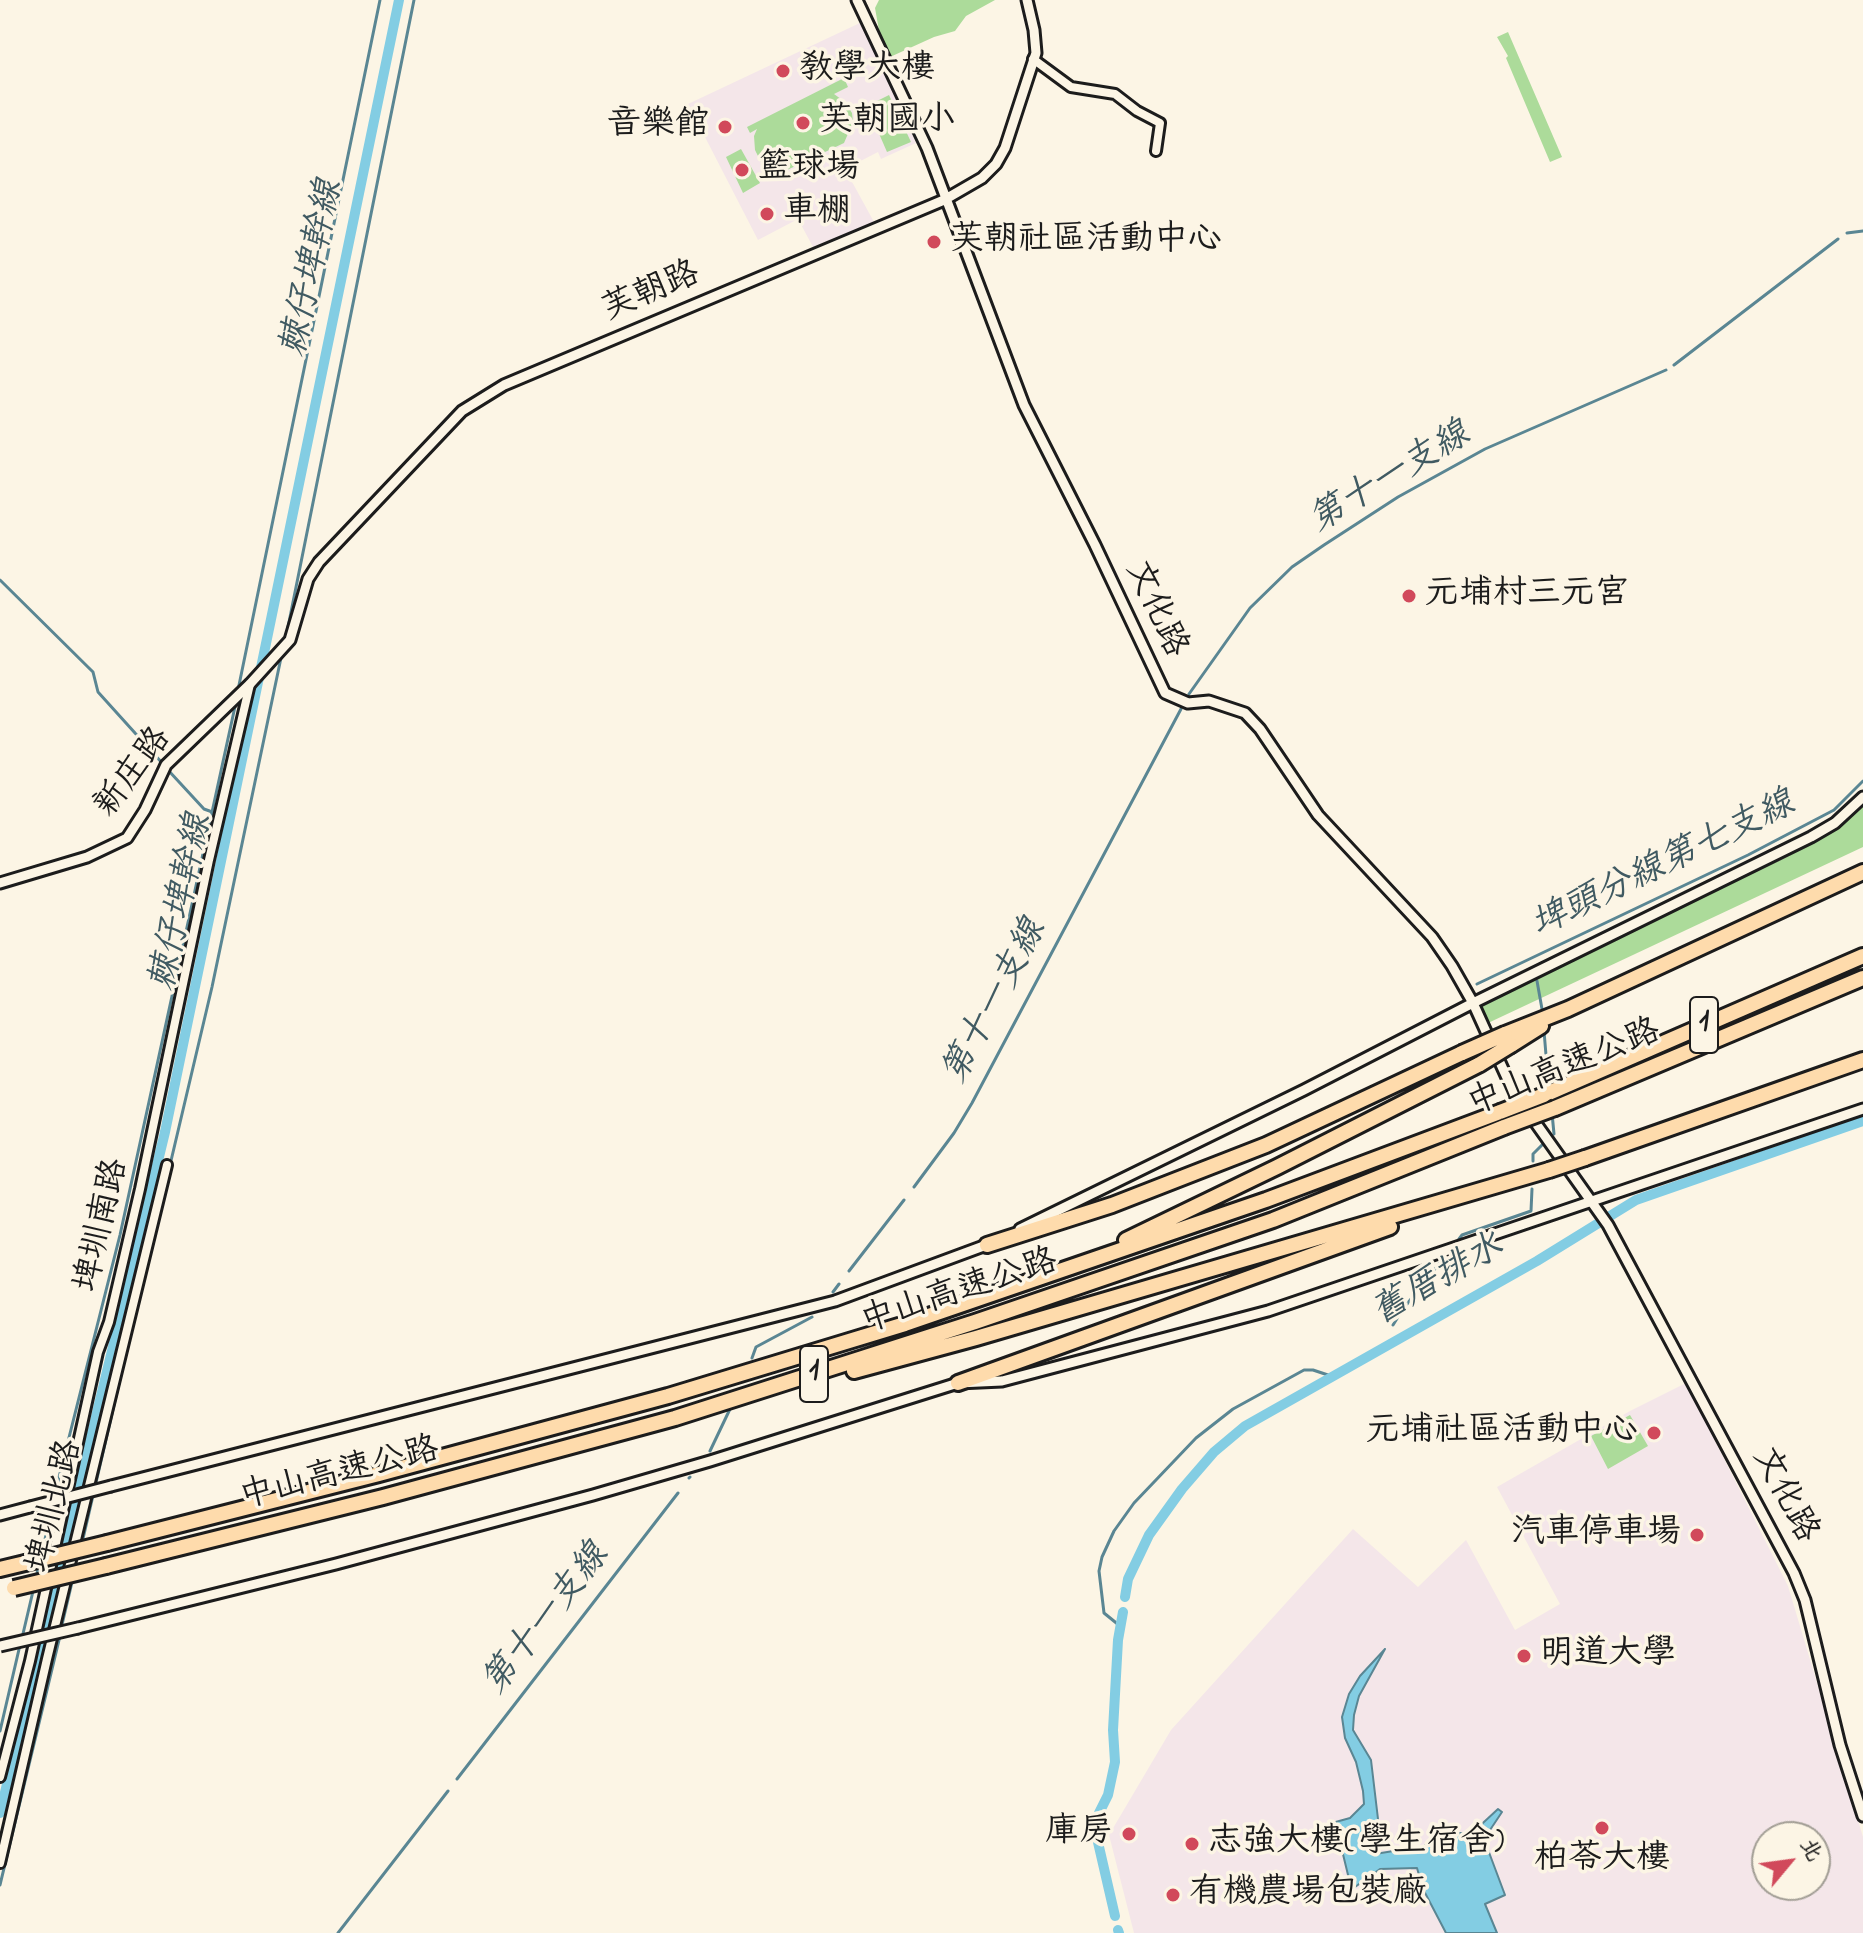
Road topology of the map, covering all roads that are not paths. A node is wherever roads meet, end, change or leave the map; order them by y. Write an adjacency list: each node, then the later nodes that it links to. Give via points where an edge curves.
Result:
1 (857, 0): 4 (street, 文化路)
2 (867, 0): 4 (street)
3 (1027, 0): 5 (street, 芙朝路)
4 (862, 11): 7 (street, 文化路, via 927,148)
5 (1033, 59): 6 (street, via 1071,87 1115,94 1160,123); 7 (street, 芙朝路, via 996,164)
6 (1156, 151)
7 (944, 200): 8 (street, 芙朝路, via 484,396 462,411 319,562 308,579 290,640); 14 (street, 文化路, via 1024,405 1165,693 1188,703 1209,701 1245,713 1318,815 1432,937)
8 (250, 684): 11 (street, 新庄路, via 166,765 127,838 87,857); 30 (street, 埤圳南路, via 140,1189)
9 (1863, 797): 14 (street, via 1811,837)
10 (1863, 872): 15 (highway)
11 (0, 883)
12 (1863, 956): 18 (highway, 中山高速公路 / 1, bridge, via 1544,1095)
13 (1863, 978): 18 (highway, 中山高速公路 / 1, bridge, via 1555,1108)
14 (1473, 1003): 21 (street, 文化路, via 1513,1091); 22 (street)
15 (1508, 1040): 22 (highway, bridge, via 1462,1053 1266,1145 1112,1205); 23 (highway, bridge, via 1480,1064 1100,1252)
16 (1863, 1060): 20 (highway, bridge)
17 (1863, 1109): 21 (street)
18 (1502, 1119): 23 (highway, 中山高速公路 / 1); 25 (highway, 中山高速公路 / 1, via 1273,1220)
19 (167, 1165): 32 (street, 埤圳北路)
20 (1491, 1188): 24 (highway); 25 (highway, via 976,1338)
21 (1594, 1205): 24 (street, via 1268,1311 1002,1381); 31 (street, 文化路, via 1794,1573)
22 (987, 1245): 26 (street, bridge, via 835,1301)
23 (905, 1324): 27 (highway, 中山高速公路 / 1, bridge, via 653,1400)
24 (958, 1383): 29 (street, bridge, via 593,1495)
25 (675, 1418): 28 (highway, 中山高速公路 / 1, bridge)
26 (0, 1515)
27 (0, 1569)
28 (7, 1590)
29 (0, 1646)
30 (0, 1777)
31 (1863, 1816)
32 (0, 1863)

